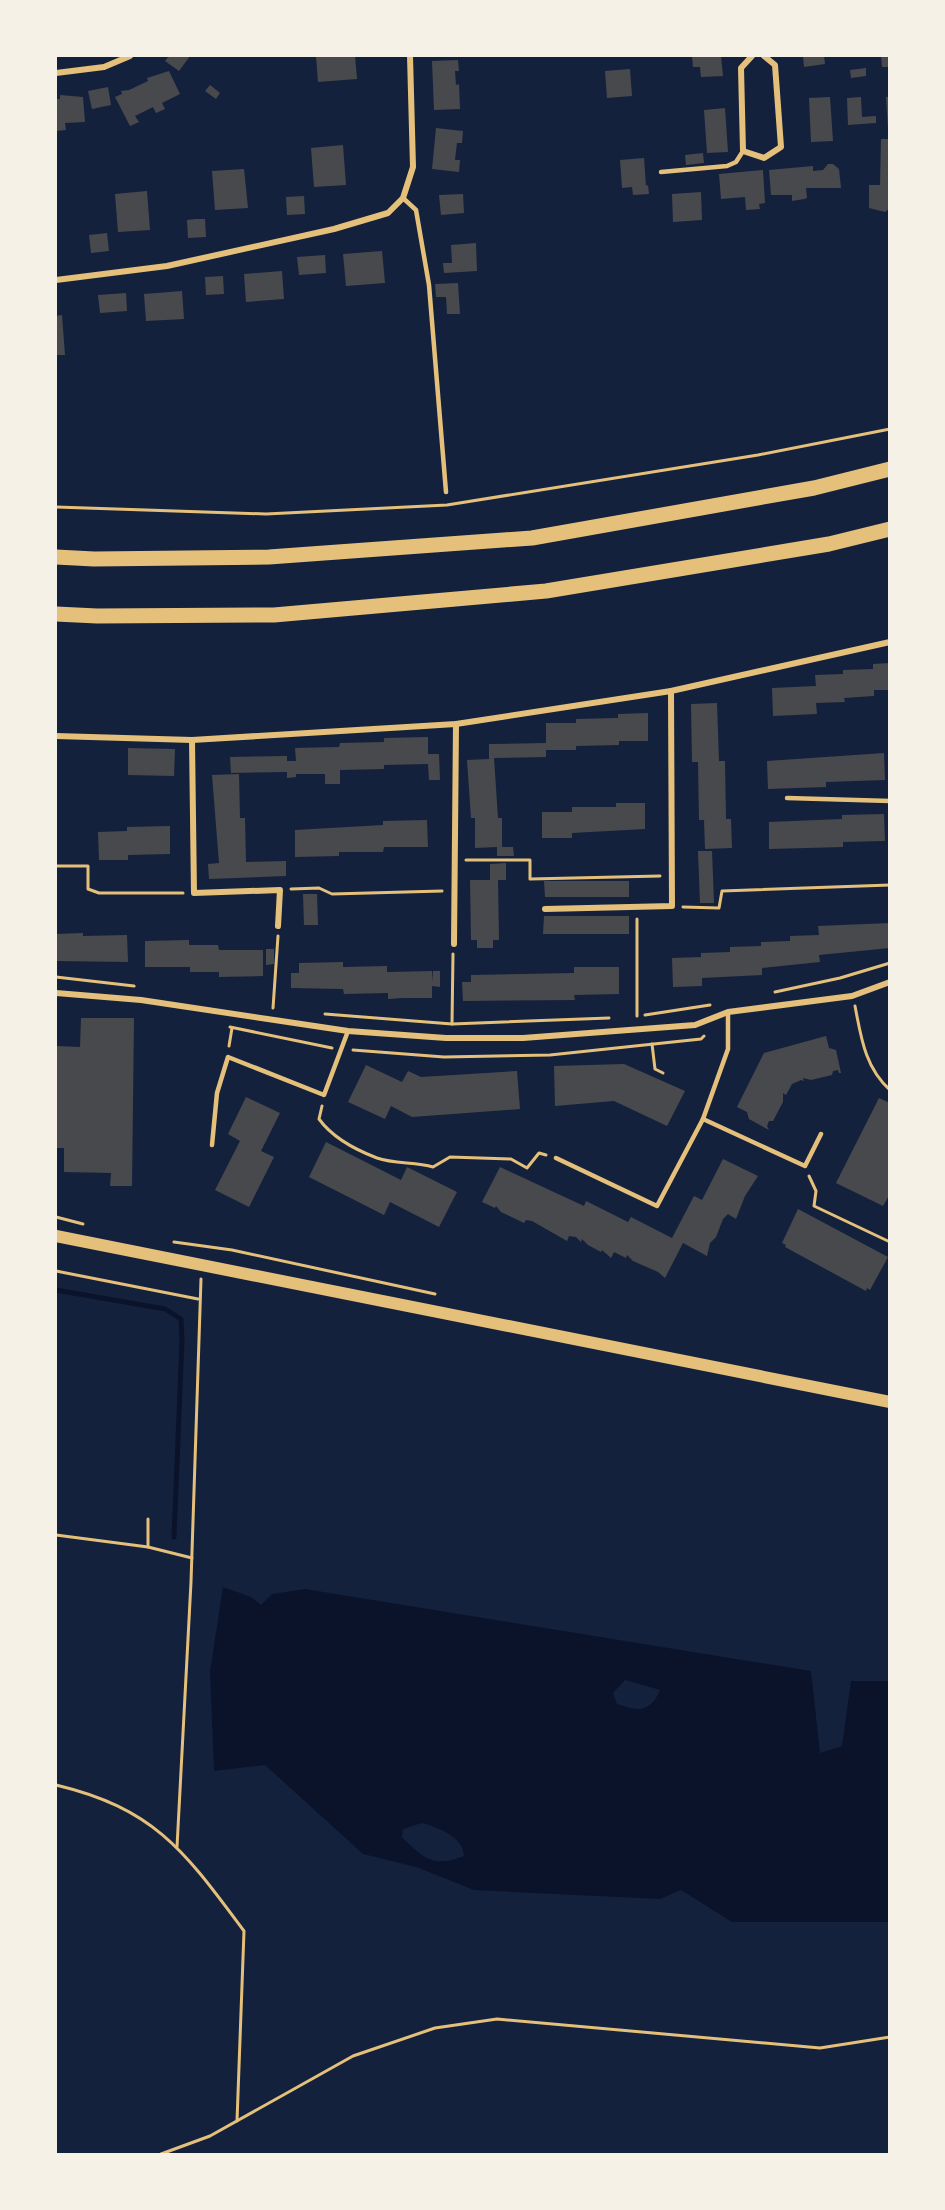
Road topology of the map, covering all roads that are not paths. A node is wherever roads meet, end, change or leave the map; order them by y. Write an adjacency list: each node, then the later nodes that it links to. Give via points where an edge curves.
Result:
1 (130, 56): 5 (street, via 104,67)
2 (410, 56): 8 (street, via 413,155 411,178)
3 (752, 56): 6 (street, via 741,68)
4 (764, 56): 6 (street, via 775,65 781,147 764,158)
5 (56, 73)
6 (743, 151): 7 (lane, via 736,162 727,166)
7 (661, 172)
8 (403, 198): 9 (street, via 388,213 334,229 167,266); 11 (lane, via 416,210 429,285)
9 (56, 280)
10 (890, 470): 13 (highway, via 814,489 532,538 269,557)
11 (446, 492)
12 (890, 529): 14 (highway, via 829,544 546,591 274,615)
13 (56, 557)
14 (56, 614)
15 (890, 642): 16 (street)
16 (671, 692): 17 (street); 22 (street, via 672,906)
17 (456, 724): 19 (street); 24 (street)
18 (56, 736): 19 (street)
19 (192, 740): 23 (street, via 194,893 280,890)
20 (787, 798): 21 (lane)
21 (890, 801)
22 (545, 909)
23 (278, 926)
24 (454, 944)
25 (890, 982): 27 (street, via 852,996)
26 (56, 993): 28 (street, via 141,1000)
27 (728, 1012): 28 (street, via 694,1025 523,1038 446,1038); 29 (lane, via 729,1049)
28 (348, 1031): 31 (lane, via 324,1095 228,1057 217,1093)
29 (703, 1119): 30 (lane, via 805,1166); 32 (lane, via 657,1206)
30 (821, 1134)
31 (212, 1145)
32 (556, 1158)
33 (56, 1236): 34 (main road)
34 (890, 1402)

